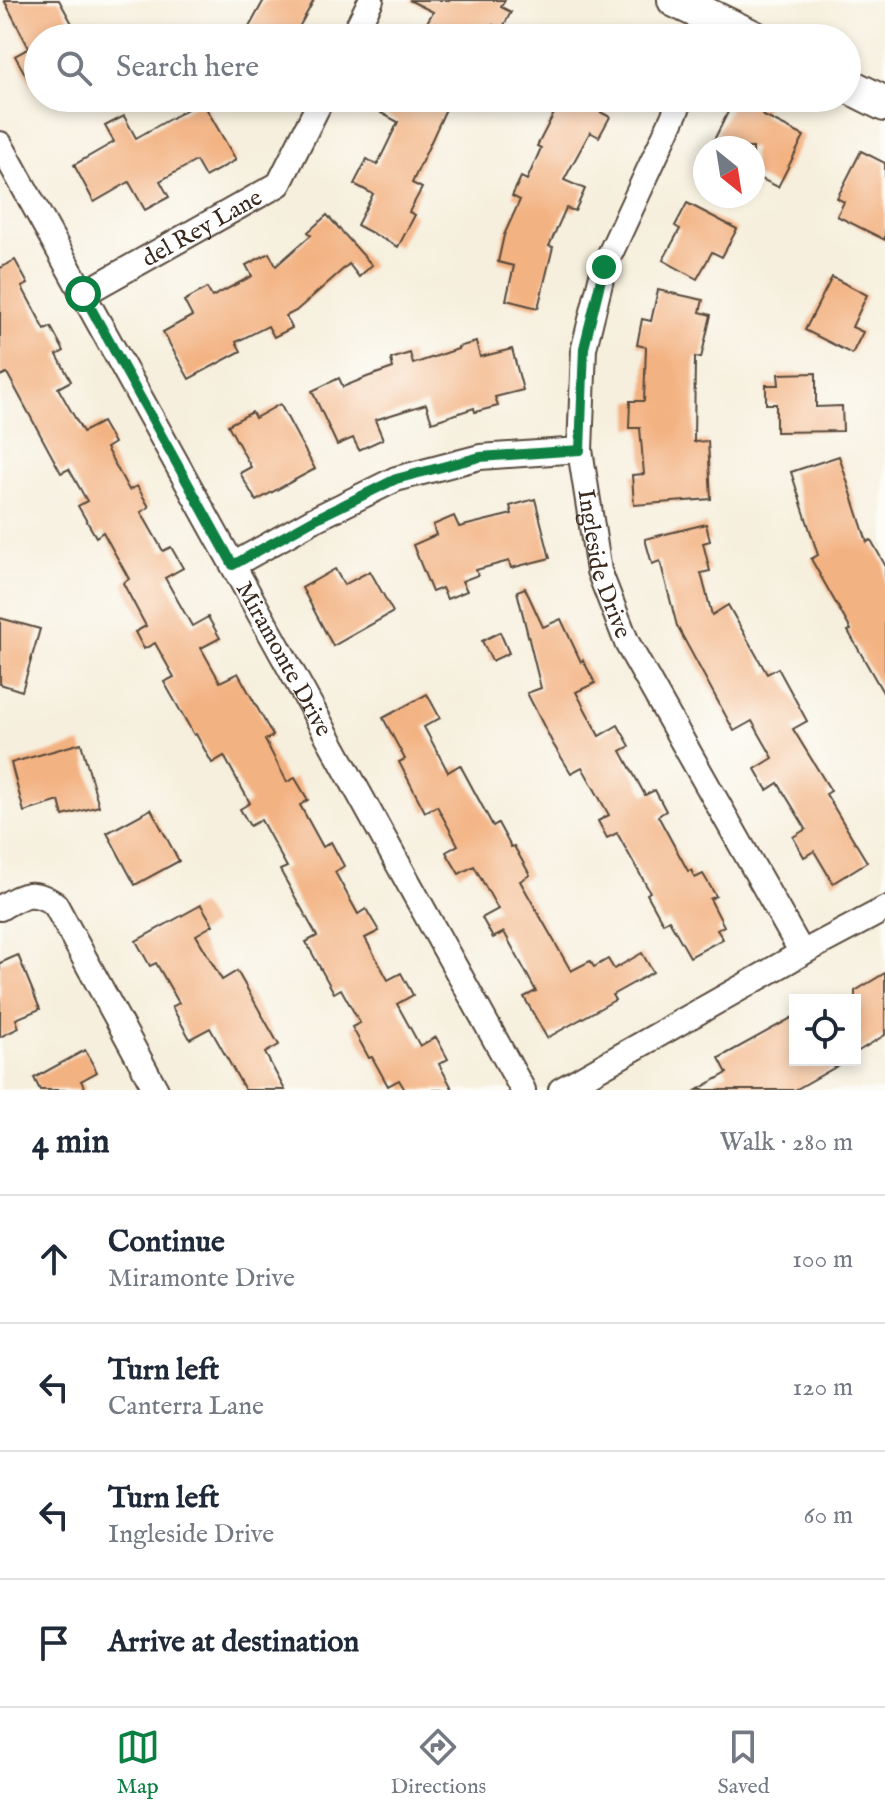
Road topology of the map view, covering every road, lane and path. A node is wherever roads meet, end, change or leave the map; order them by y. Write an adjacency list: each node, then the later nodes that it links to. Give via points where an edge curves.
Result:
1 (371, 0): 3 (street)
2 (675, 0): 4 (street)
3 (359, 24)
4 (708, 24)
5 (861, 92): 6 (street)
6 (885, 104)
7 (315, 112): 10 (street, del Rey Lane, via 279,184)
8 (676, 112): 11 (street, Ingleside Drive, via 604,267 584,348)
9 (0, 144): 10 (street, Miramonte Drive)
10 (83, 294): 12 (street, Miramonte Drive)
11 (580, 450): 12 (street, via 480,457 396,479); 15 (street, Ingleside Drive, via 599,571 627,643)
12 (233, 565): 17 (street, Miramonte Drive)
13 (0, 908): 16 (street, via 23,895 40,894 55,904)
14 (885, 909): 15 (street)
15 (802, 953): 18 (street)
16 (156, 1090)
17 (523, 1090)
18 (561, 1090)

